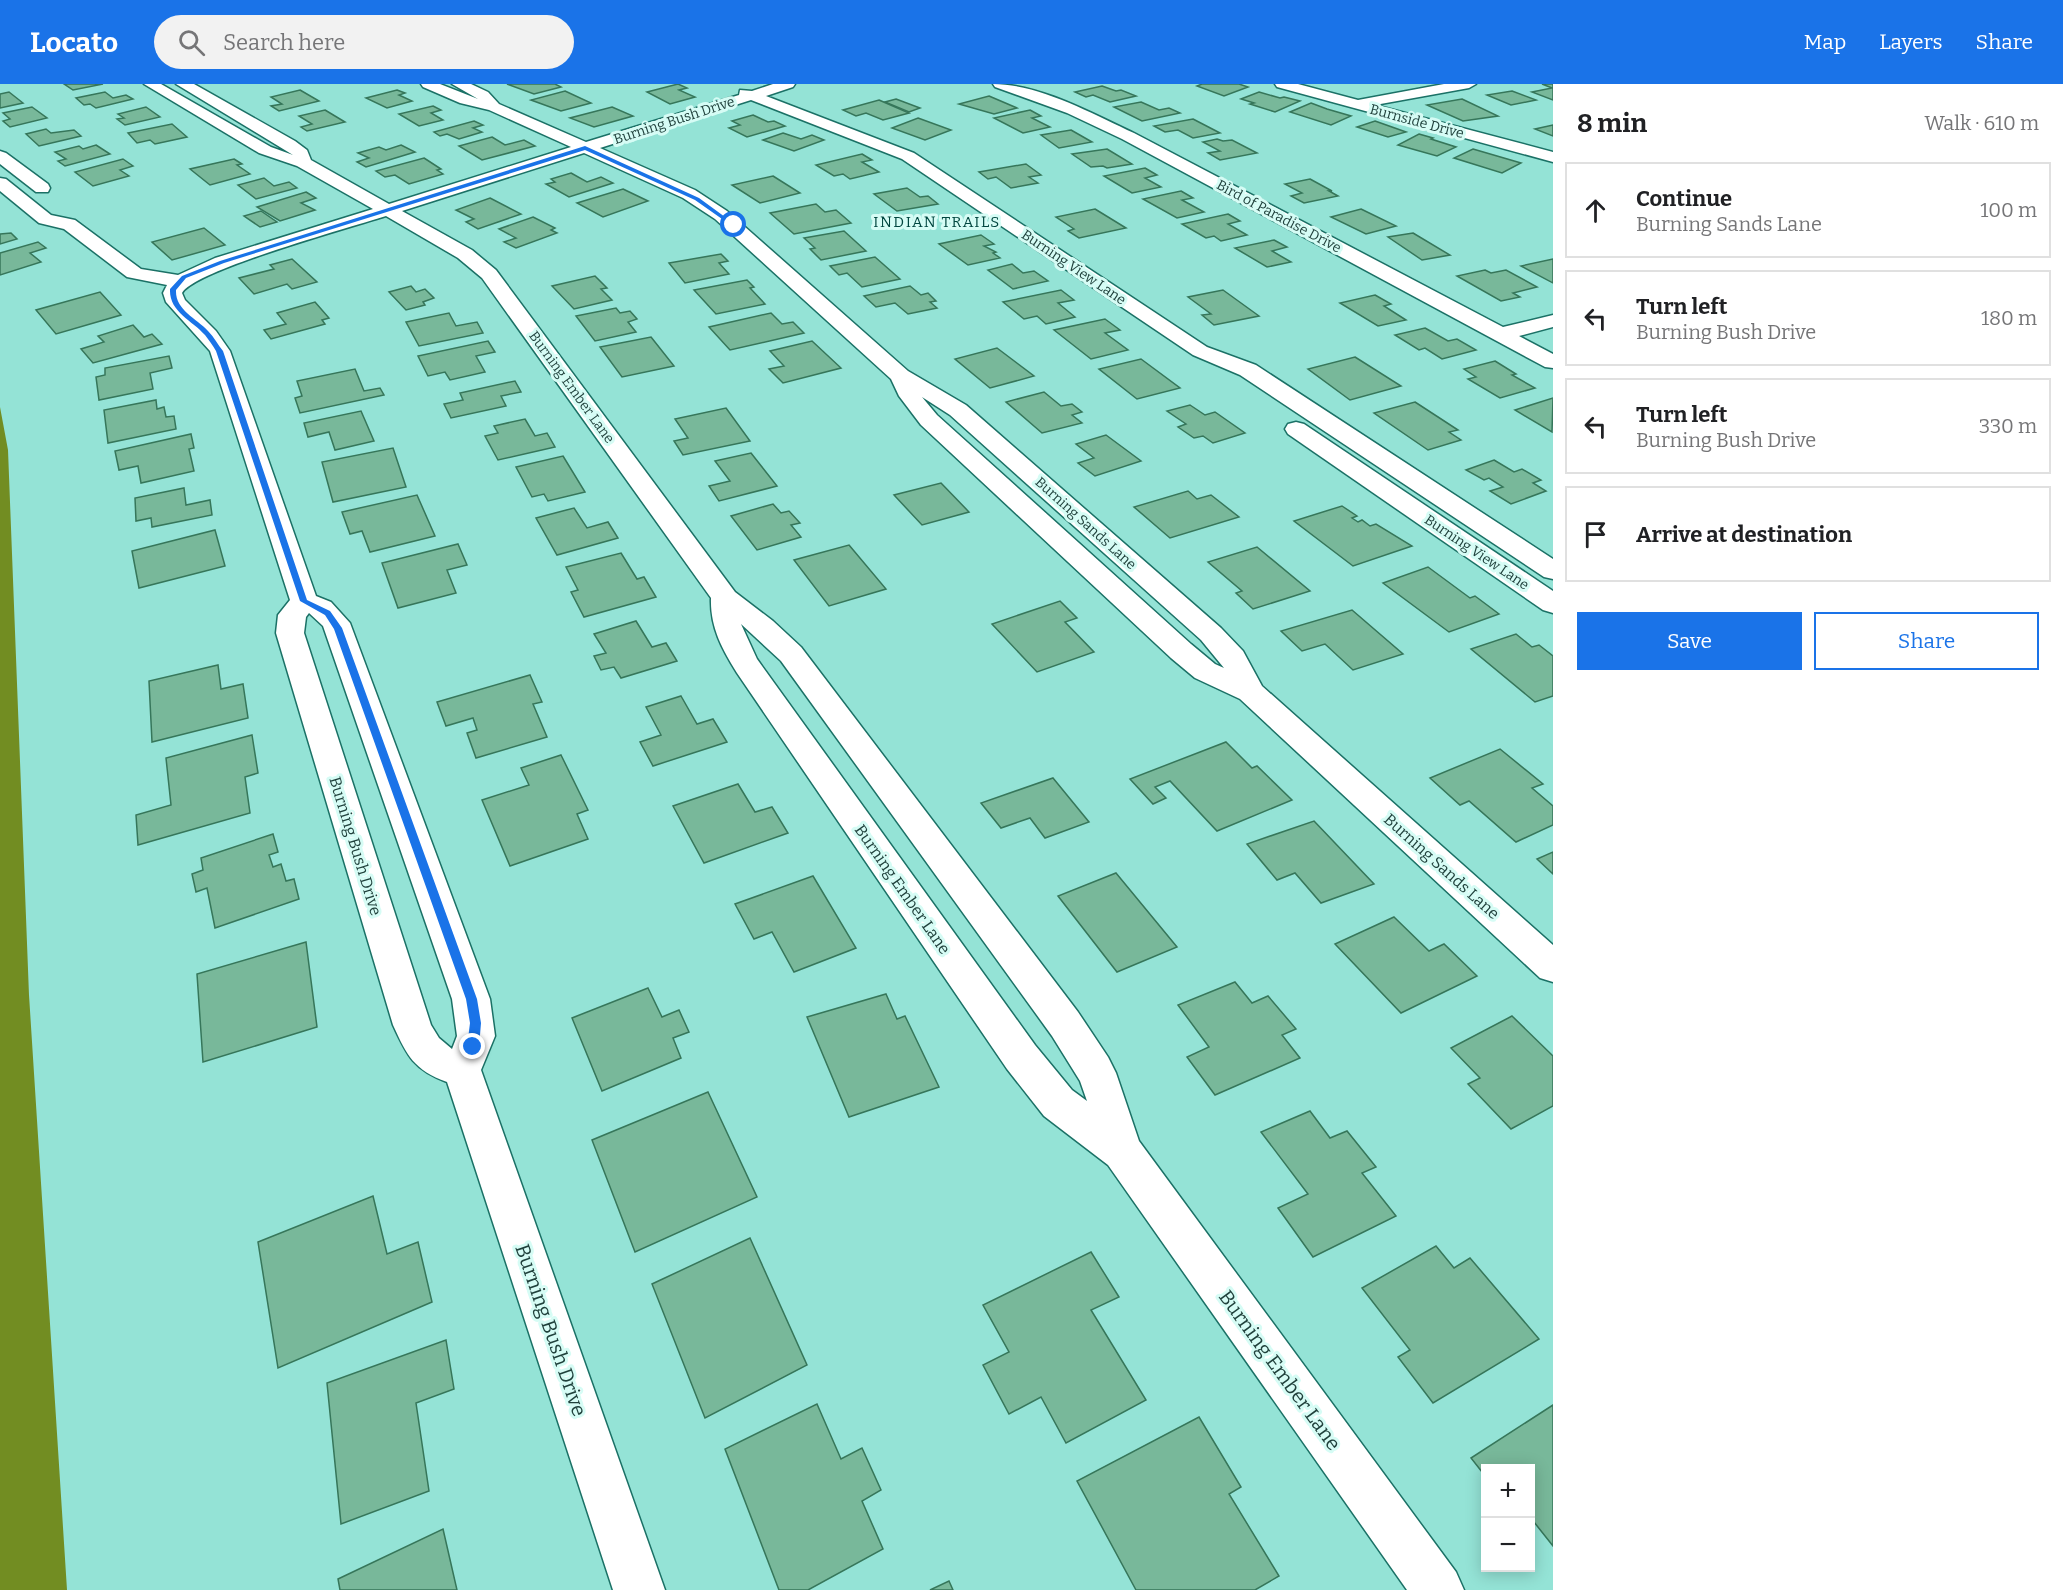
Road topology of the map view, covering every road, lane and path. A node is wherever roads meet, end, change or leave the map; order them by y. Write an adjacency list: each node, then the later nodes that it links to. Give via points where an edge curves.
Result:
1 (151, 84): 16 (street, via 265,150)
2 (183, 84): 16 (street, via 295,148)
3 (428, 84): 12 (street)
4 (459, 84): 12 (street, via 483,95)
5 (788, 84): 10 (street, Burning Bush Drive)
6 (1000, 84): 22 (street, Bird of Paradise Drive, via 1106,125)
7 (1282, 84): 11 (street, Burnside Drive)
8 (1468, 84): 11 (street)
9 (730, 88): 10 (street, Burning View Lane)
10 (751, 96): 13 (street, Burning Bush Drive); 23 (street, Burning View Lane, via 908,156)
11 (1355, 104): 15 (street, Burnside Drive)
12 (494, 107): 13 (street, Burning Sands Lane)
13 (585, 148): 19 (street, Burning Bush Drive); 29 (street, Burning Sands Lane, via 689,194 722,215 900,376 929,420 1181,651 1205,671 1250,692)
14 (0, 156): 18 (street)
15 (1553, 157)
16 (303, 162): 19 (street, Burning Ember Lane)
17 (0, 183): 18 (street, via 50,221)
18 (63, 210): 20 (street, via 134,273)
19 (387, 210): 20 (street, Burning Bush Drive, via 222,262); 26 (street, Burning Ember Lane, via 465,254 489,274)
20 (179, 281): 27 (street, via 172,299 220,351)
21 (1553, 321): 22 (street)
22 (1501, 334): 24 (street, Bird of Paradise Drive)
23 (1200, 351): 25 (street, Burning View Lane, via 1248,370); 28 (street, Burning View Lane, via 1225,381)
24 (1553, 362)
25 (1553, 572)
26 (725, 598): 31 (street, Burning Ember Lane, via 791,654 1065,1024 1102,1086); 31 (street, Burning Ember Lane, via 726,622 747,666 1021,1057 1058,1103)
27 (304, 601): 30 (street, via 321,608 336,623 471,999 476,1036); 30 (street, Burning Bush Drive, via 292,615 290,633 412,1025 431,1057)
28 (1553, 604)
29 (1553, 967)
30 (462, 1070): 32 (street, Burning Bush Drive)
31 (1122, 1151): 33 (street, Burning Ember Lane)
32 (639, 1590)
33 (1438, 1590)

